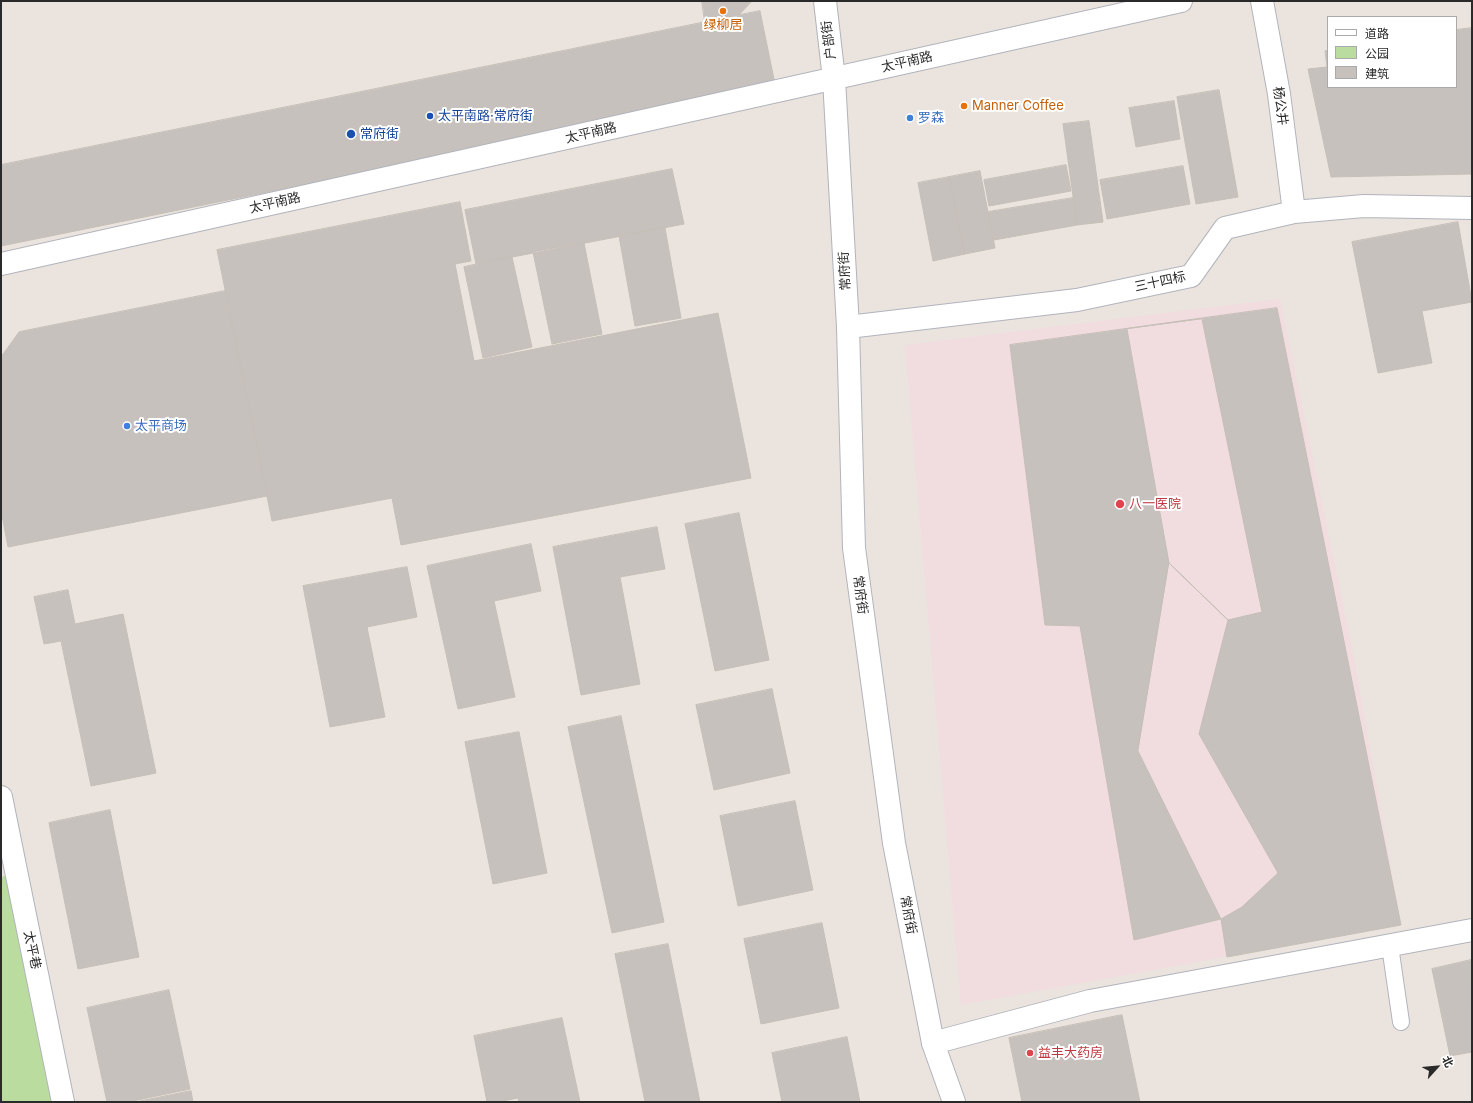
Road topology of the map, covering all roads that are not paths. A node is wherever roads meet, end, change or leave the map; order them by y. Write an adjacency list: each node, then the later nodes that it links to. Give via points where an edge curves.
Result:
1 (825, 1): 4 (main road, 户部街)
2 (1181, 1): 4 (main road, 太平南路)
3 (1262, 1): 6 (main road, 杨公井, via 1279,94)
4 (834, 79): 7 (main road, 太平南路); 8 (main road, 常府街)
5 (1472, 208): 6 (main road, 三十四标, via 1364,206)
6 (1294, 212): 8 (main road, 三十四标, via 1225,228 1191,276 1077,300)
7 (1, 264)
8 (848, 328): 13 (main road, 常府街, via 854,548 894,843)
9 (1, 797): 14 (main road, 太平巷)
10 (1472, 930): 11 (main road)
11 (1390, 946): 12 (lane); 13 (main road, via 1090,1001)
12 (1401, 1022)
13 (933, 1043): 15 (main road, 常府街)
14 (63, 1102)
15 (954, 1102)

